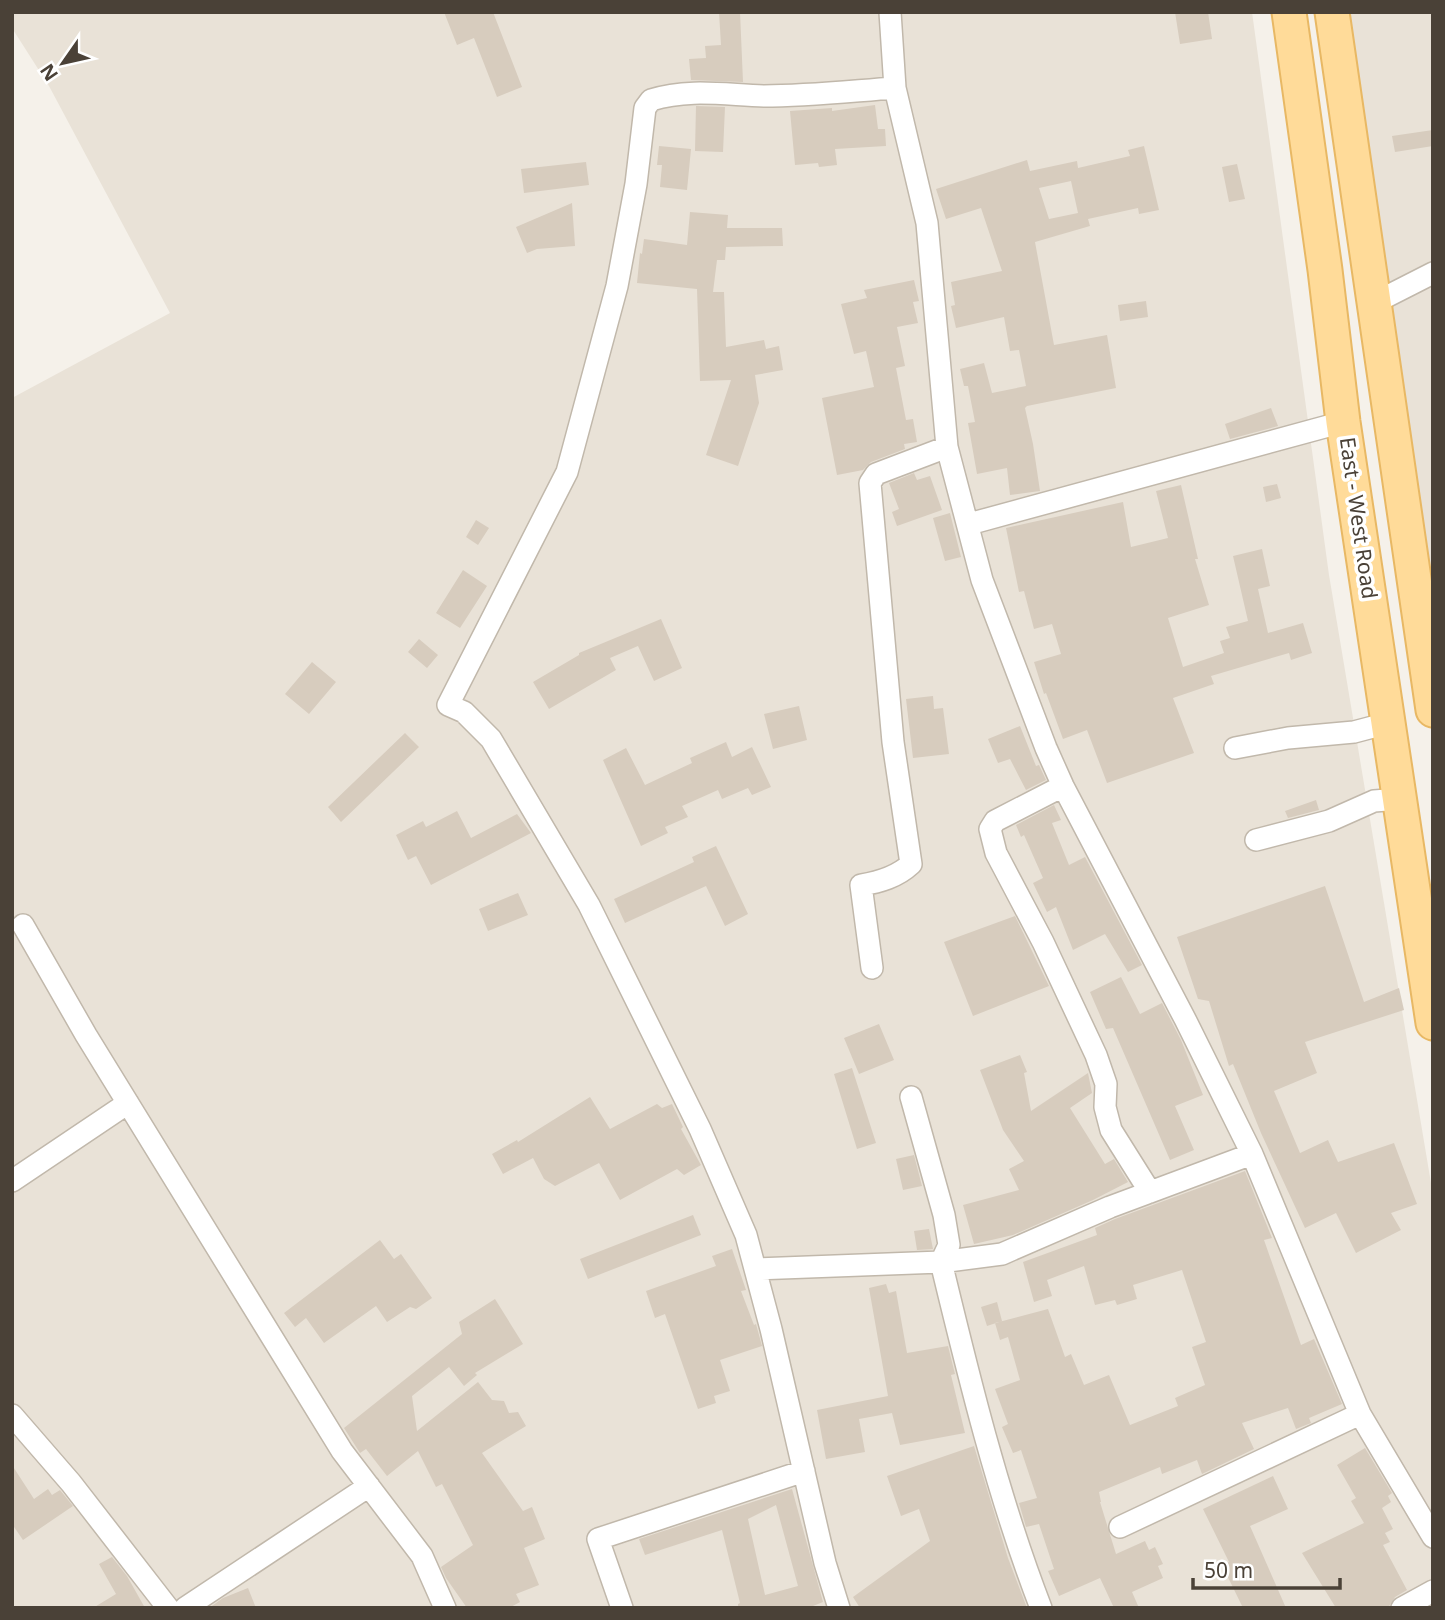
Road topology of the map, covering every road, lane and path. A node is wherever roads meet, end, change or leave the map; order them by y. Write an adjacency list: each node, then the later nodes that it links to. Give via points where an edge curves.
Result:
1 (890, 12): 4 (street)
2 (1289, 12): 7 (main road, East - West Road)
3 (1332, 12): 6 (main road)
4 (895, 88): 8 (street, via 927,223); 25 (street, via 765,96 668,94 651,100 645,108 617,286 567,472 448,705 464,712 491,739 589,905 700,1129 746,1235)
5 (1433, 274): 6 (street)
6 (1374, 303): 10 (main road)
7 (1343, 422): 9 (street); 11 (main road, East - West Road)
8 (947, 447): 9 (street); 17 (street, via 876,474 870,483 893,742 911,864 902,873 861,885)
9 (969, 524): 13 (street, via 982,580)
10 (1433, 710)
11 (1388, 723): 12 (street); 14 (main road, East - West Road)
12 (1235, 748)
13 (1063, 786): 21 (street); 23 (street, via 995,821 990,829 996,853 1044,942 1096,1055 1106,1084 1111,1130)
14 (1399, 799): 15 (street, via 1374,801 1329,821); 18 (main road, East - West Road)
15 (1256, 840)
16 (23, 925): 20 (street)
17 (872, 968)
18 (1433, 1023)
19 (911, 1097): 24 (street, via 950,1245)
20 (128, 1103): 22 (street); 29 (street, via 342,1451)
21 (1252, 1154): 23 (street); 26 (street)
22 (12, 1181)
23 (1150, 1192): 24 (street, via 1002,1254)
24 (941, 1262): 25 (street); 38 (street, via 968,1374)
25 (755, 1269): 28 (street)
26 (1360, 1414): 30 (street); 31 (street)
27 (12, 1415): 33 (street)
28 (804, 1471): 36 (street, via 598,1539); 37 (street)
29 (369, 1486): 34 (street); 35 (street, via 422,1556)
30 (1120, 1527)
31 (1433, 1537)
32 (1433, 1591): 39 (street)
33 (168, 1608)
34 (185, 1608)
35 (445, 1608)
36 (622, 1608)
37 (839, 1608)
38 (1041, 1608)
39 (1402, 1608)

